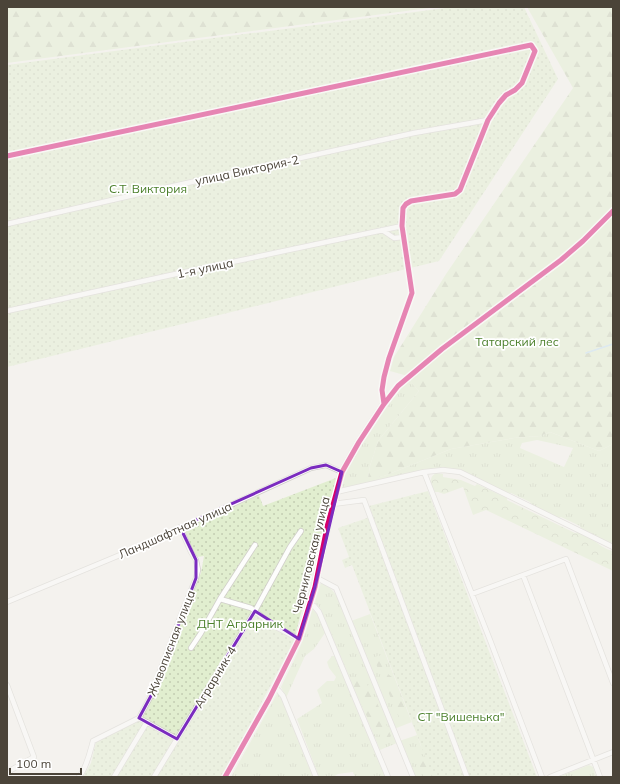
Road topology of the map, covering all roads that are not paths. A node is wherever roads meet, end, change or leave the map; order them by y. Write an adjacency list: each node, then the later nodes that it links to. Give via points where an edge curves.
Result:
1 (488, 120): 2 (street, via 506,95 522,83 535,51 531,45); 4 (street, улица Виктория-2, via 414,133); 5 (street, via 460,190 455,194 406,204 403,208)
2 (7, 156)
3 (613, 211): 9 (street, via 561,260 442,349 398,386)
4 (7, 224)
5 (402, 226): 6 (street, 1-я улица); 7 (street)
6 (382, 230): 7 (street, via 394,238); 8 (street, 1-я улица)
7 (404, 237): 9 (street, via 412,293 387,364 382,390)
8 (7, 311)
9 (384, 404): 10 (street, Черниговская улица)
10 (342, 472): 12 (street, Черниговская улица); 14 (street, Ландшафтная улица, via 326,465 311,468)
11 (424, 472): 12 (street); 17 (street, via 460,472); 20 (street)
12 (336, 492): 13 (street, Черниговская улица)
13 (333, 504): 19 (street, Черниговская улица); 43 (street, via 364,500)
14 (180, 527): 22 (street, Ландшафтная улица, via 132,550); 30 (street, Живописная улица, via 196,560 198,570 153,692)
15 (301, 531): 24 (street, Аграрник-4)
16 (255, 545): 21 (street)
17 (613, 547)
18 (523, 575): 20 (street); 27 (street, via 566,559); 34 (street)
19 (317, 578): 23 (street, Черниговская улица); 42 (street, via 336,588)
20 (472, 594): 44 (street)
21 (220, 599): 24 (street); 26 (street)
22 (7, 602)
23 (310, 604): 25 (street, Черниговская улица); 41 (street, via 319,612)
24 (255, 611): 25 (street, via 274,626); 32 (street, Аграрник-4)
25 (299, 640): 29 (street, Черниговская улица)
26 (191, 648)
27 (613, 683)
28 (7, 685): 35 (street, via 34,757 11,770)
29 (275, 687): 39 (street, Черниговская улица); 40 (street, via 283,696)
30 (139, 718): 31 (street); 36 (street, via 93,740)
31 (147, 722): 32 (street); 37 (street)
32 (177, 739): 38 (street, Аграрник-4)
33 (613, 752): 34 (street)
34 (593, 760): 45 (street); 46 (street)
35 (7, 777)
36 (80, 777)
37 (114, 777)
38 (154, 777)
39 (225, 777)
40 (316, 777)
41 (388, 777)
42 (413, 777)
43 (467, 777)
44 (542, 777)
45 (550, 777)
46 (600, 777)

